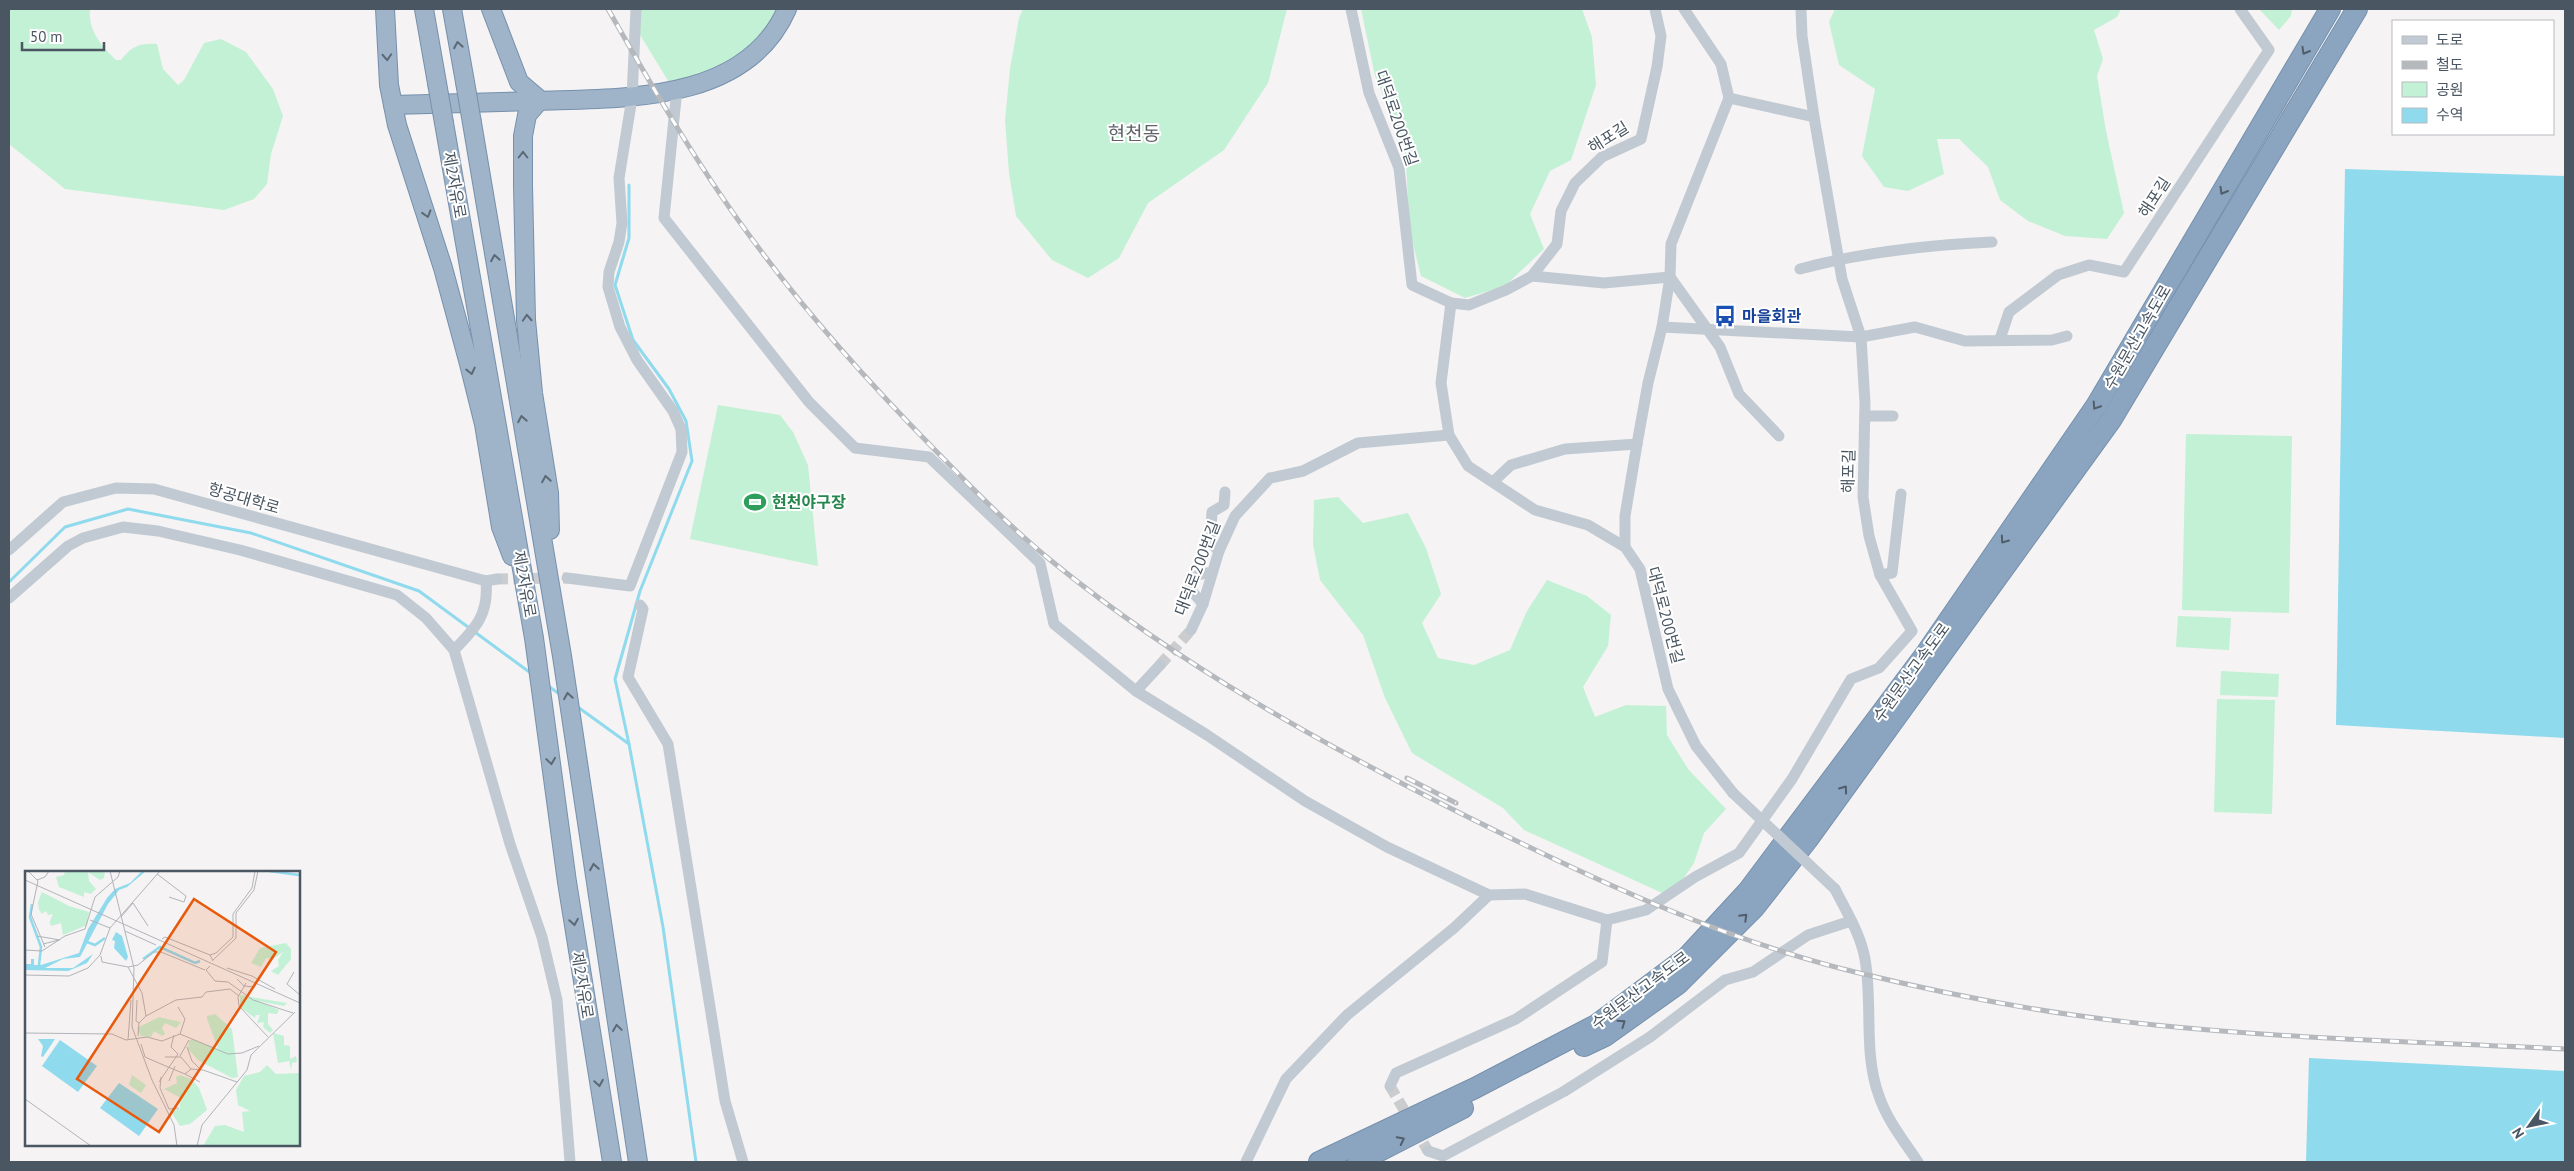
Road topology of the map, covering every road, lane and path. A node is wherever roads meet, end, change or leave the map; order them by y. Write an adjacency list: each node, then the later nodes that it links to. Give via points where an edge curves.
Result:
1 (385, 9): 18 (highway, one-way to 18)
2 (424, 9): 46 (highway, 제2자유로, bridge)
3 (452, 9): 47 (highway, 제2자유로, one-way to 3, bridge)
4 (491, 9): 17 (highway, via 519,82)
5 (636, 9): 15 (street)
6 (787, 9): 14 (highway, via 782,21 759,49 728,72)
7 (1351, 9): 25 (street, 대덕로200번길, via 1369,93 1399,168 1412,285)
8 (1656, 9): 23 (street, 해포길, via 1661,36 1641,139 1602,157 1575,183 1561,211 1557,244)
9 (1684, 9): 16 (street, via 1721,64)
10 (1801, 9): 19 (street, 해포길)
11 (2240, 9): 30 (street, 해포길, via 2269,50 2124,272 2089,265 2058,275 2010,312)
12 (2330, 9): 64 (highway, 수원문산고속도로, one-way to 64, via 2096,406 1927,652 1748,891 1687,957 1596,1025 1475,1088)
13 (2357, 9): 65 (highway, 수원문산고속도로, one-way to 13, via 1605,1036 1678,984 1754,908 1938,662 2111,420)
14 (677, 88): 15 (highway); 53 (street, via 664,218 809,402 848,442 855,448 929,457 1040,563 1054,624)
15 (632, 98): 17 (highway); 44 (street, via 618,178 622,223 608,287 620,327 637,360 673,411 681,429 682,452 630,586)
16 (1730, 98): 19 (street); 24 (street, via 1671,244)
17 (540, 100): 18 (highway); 47 (highway, one-way to 17, via 548,493 526,320 523,136 527,115)
18 (393, 105): 46 (highway, one-way to 46, via 470,364 484,424 501,527)
19 (1814, 117): 21 (street, 해포길)
20 (1992, 242): 21 (street, via 1936,244)
21 (1839, 258): 22 (street); 29 (street, 해포길, via 1842,279)
22 (1800, 269)
23 (1532, 276): 24 (street, via 1604,282); 25 (street, 대덕로200번길, via 1469,305)
24 (1670, 277): 26 (street); 27 (street)
25 (1451, 303): 33 (street, 대덕로200번길, via 1441,383)
26 (1662, 327): 27 (street); 35 (street)
27 (1707, 329): 29 (street); 34 (street, via 1720,347 1740,394)
28 (2067, 336): 30 (street, via 2052,340)
29 (1861, 337): 30 (street, via 1915,327 1966,341); 31 (street, 해포길)
30 (2000, 339)
31 (1864, 416): 32 (street); 43 (street, 해포길, via 1863,497)
32 (1893, 416)
33 (1449, 435): 36 (street, 대덕로200번길, via 1468,466); 41 (street, 대덕로200번길, via 1358,443 1303,471 1270,478 1235,516)
34 (1779, 436)
35 (1637, 444): 36 (street, via 1564,449 1511,465); 39 (street, via 1625,516)
36 (1493, 482): 39 (street, 대덕로200번길, via 1535,510 1588,525)
37 (1225, 492): 41 (street, via 1224,504 1212,512 1210,542)
38 (1901, 494): 43 (street, via 1892,573)
39 (1625, 547): 56 (street, 대덕로200번길, bridge, via 1640,569 1668,689 1696,746 1733,793 1835,889)
40 (9, 550): 51 (street, 항공대학로, via 63,502 116,488 154,489 492,580 485,611)
41 (1219, 551): 42 (street, 대덕로200번길)
42 (1211, 572): 48 (street, 대덕로200번길); 48 (street, via 1194,576 1190,590)
43 (1880, 575): 55 (street, 해포길, via 1912,631 1879,668 1851,679 1792,779 1738,852 1646,910)
44 (567, 578)
45 (9, 598): 51 (street, via 68,546 83,538 123,527 158,531 240,550 397,595 426,618)
46 (527, 598): 60 (highway, 제2자유로, one-way to 60, via 567,882)
47 (552, 598): 61 (highway, 제2자유로, one-way to 47)
48 (1203, 604): 50 (street, 대덕로200번길)
49 (640, 605): 62 (street, via 643,610 628,677 668,744 725,1101)
50 (1191, 630)
51 (454, 650): 59 (street, via 510,844 544,946 557,1000)
52 (1160, 665): 53 (street)
53 (1136, 691): 54 (street, via 1305,800 1387,847)
54 (1490, 895): 55 (street, via 1526,894); 63 (street, via 1347,1015 1286,1079)
55 (1608, 920): 57 (street, via 1602,962 1516,1019 1396,1073)
56 (1851, 921): 58 (street, via 1808,935 1753,972 1725,980 1650,1037 1563,1092 1443,1156); 66 (street, via 1865,959 1870,1052 1879,1096)
57 (1390, 1086)
58 (1428, 1151)
59 (570, 1162)
60 (612, 1162)
61 (638, 1162)
62 (743, 1162)
63 (1246, 1162)
64 (1319, 1162)
65 (1358, 1162)
66 (1918, 1162)

